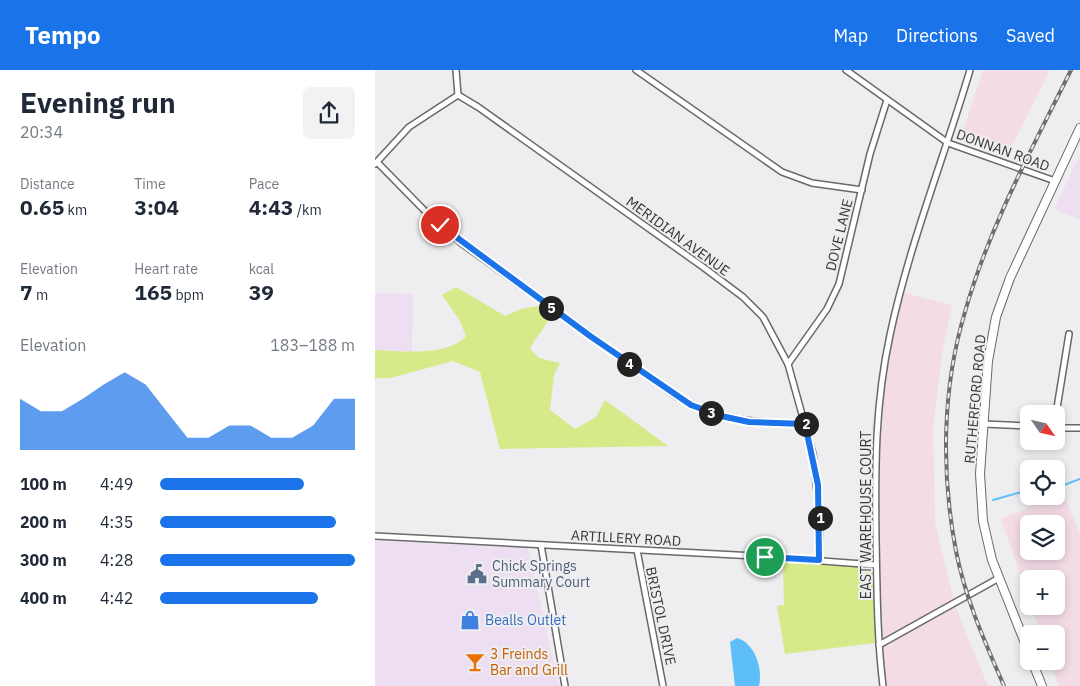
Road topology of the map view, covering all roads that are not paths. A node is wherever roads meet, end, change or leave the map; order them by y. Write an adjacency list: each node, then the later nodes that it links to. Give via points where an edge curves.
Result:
1 (456, 70): 5 (street)
2 (636, 70): 11 (street, via 782,172 811,183)
3 (846, 70): 6 (street, DONNAN ROAD)
4 (970, 70): 8 (street, EAST WAREHOUSE COURT)
5 (458, 95): 9 (street, via 409,127); 13 (street, MERIDIAN AVENUE, via 743,297 768,323)
6 (887, 100): 8 (street, DONNAN ROAD); 11 (street, DOVE LANE)
7 (1080, 128): 10 (street, RUTHERFORD ROAD)
8 (948, 143): 10 (street, DONNAN ROAD); 24 (street, EAST WAREHOUSE COURT, via 907,266 883,371 875,446)
9 (376, 163): 15 (street, via 461,243 677,397 735,420)
10 (1055, 181): 16 (street, RUTHERFORD ROAD, via 1010,278 996,317 988,361)
11 (862, 190): 13 (street, DOVE LANE, via 834,296)
12 (1069, 334): 14 (street)
13 (788, 364): 15 (street, MERIDIAN AVENUE)
14 (1057, 405)
15 (805, 424): 23 (street, MERIDIAN AVENUE, via 818,485)
16 (985, 424): 17 (street); 25 (street, RUTHERFORD ROAD, via 980,474 981,505 986,537)
17 (1020, 426)
18 (1065, 428): 19 (street)
19 (1080, 428)
20 (375, 536): 21 (street, ARTILLERY ROAD)
21 (541, 545): 22 (street, ARTILLERY ROAD); 29 (street)
22 (637, 550): 23 (street, ARTILLERY ROAD); 30 (street, BRISTOL DRIVE)
23 (819, 560): 24 (street, ARTILLERY ROAD)
24 (876, 565): 27 (street, EAST WAREHOUSE COURT)
25 (999, 578): 26 (street, RUTHERFORD ROAD); 27 (street)
26 (1020, 630)
27 (879, 645): 31 (street, EAST WAREHOUSE COURT)
28 (1036, 670): 32 (street)
29 (565, 686)
30 (663, 686)
31 (883, 686)
32 (1042, 686)

